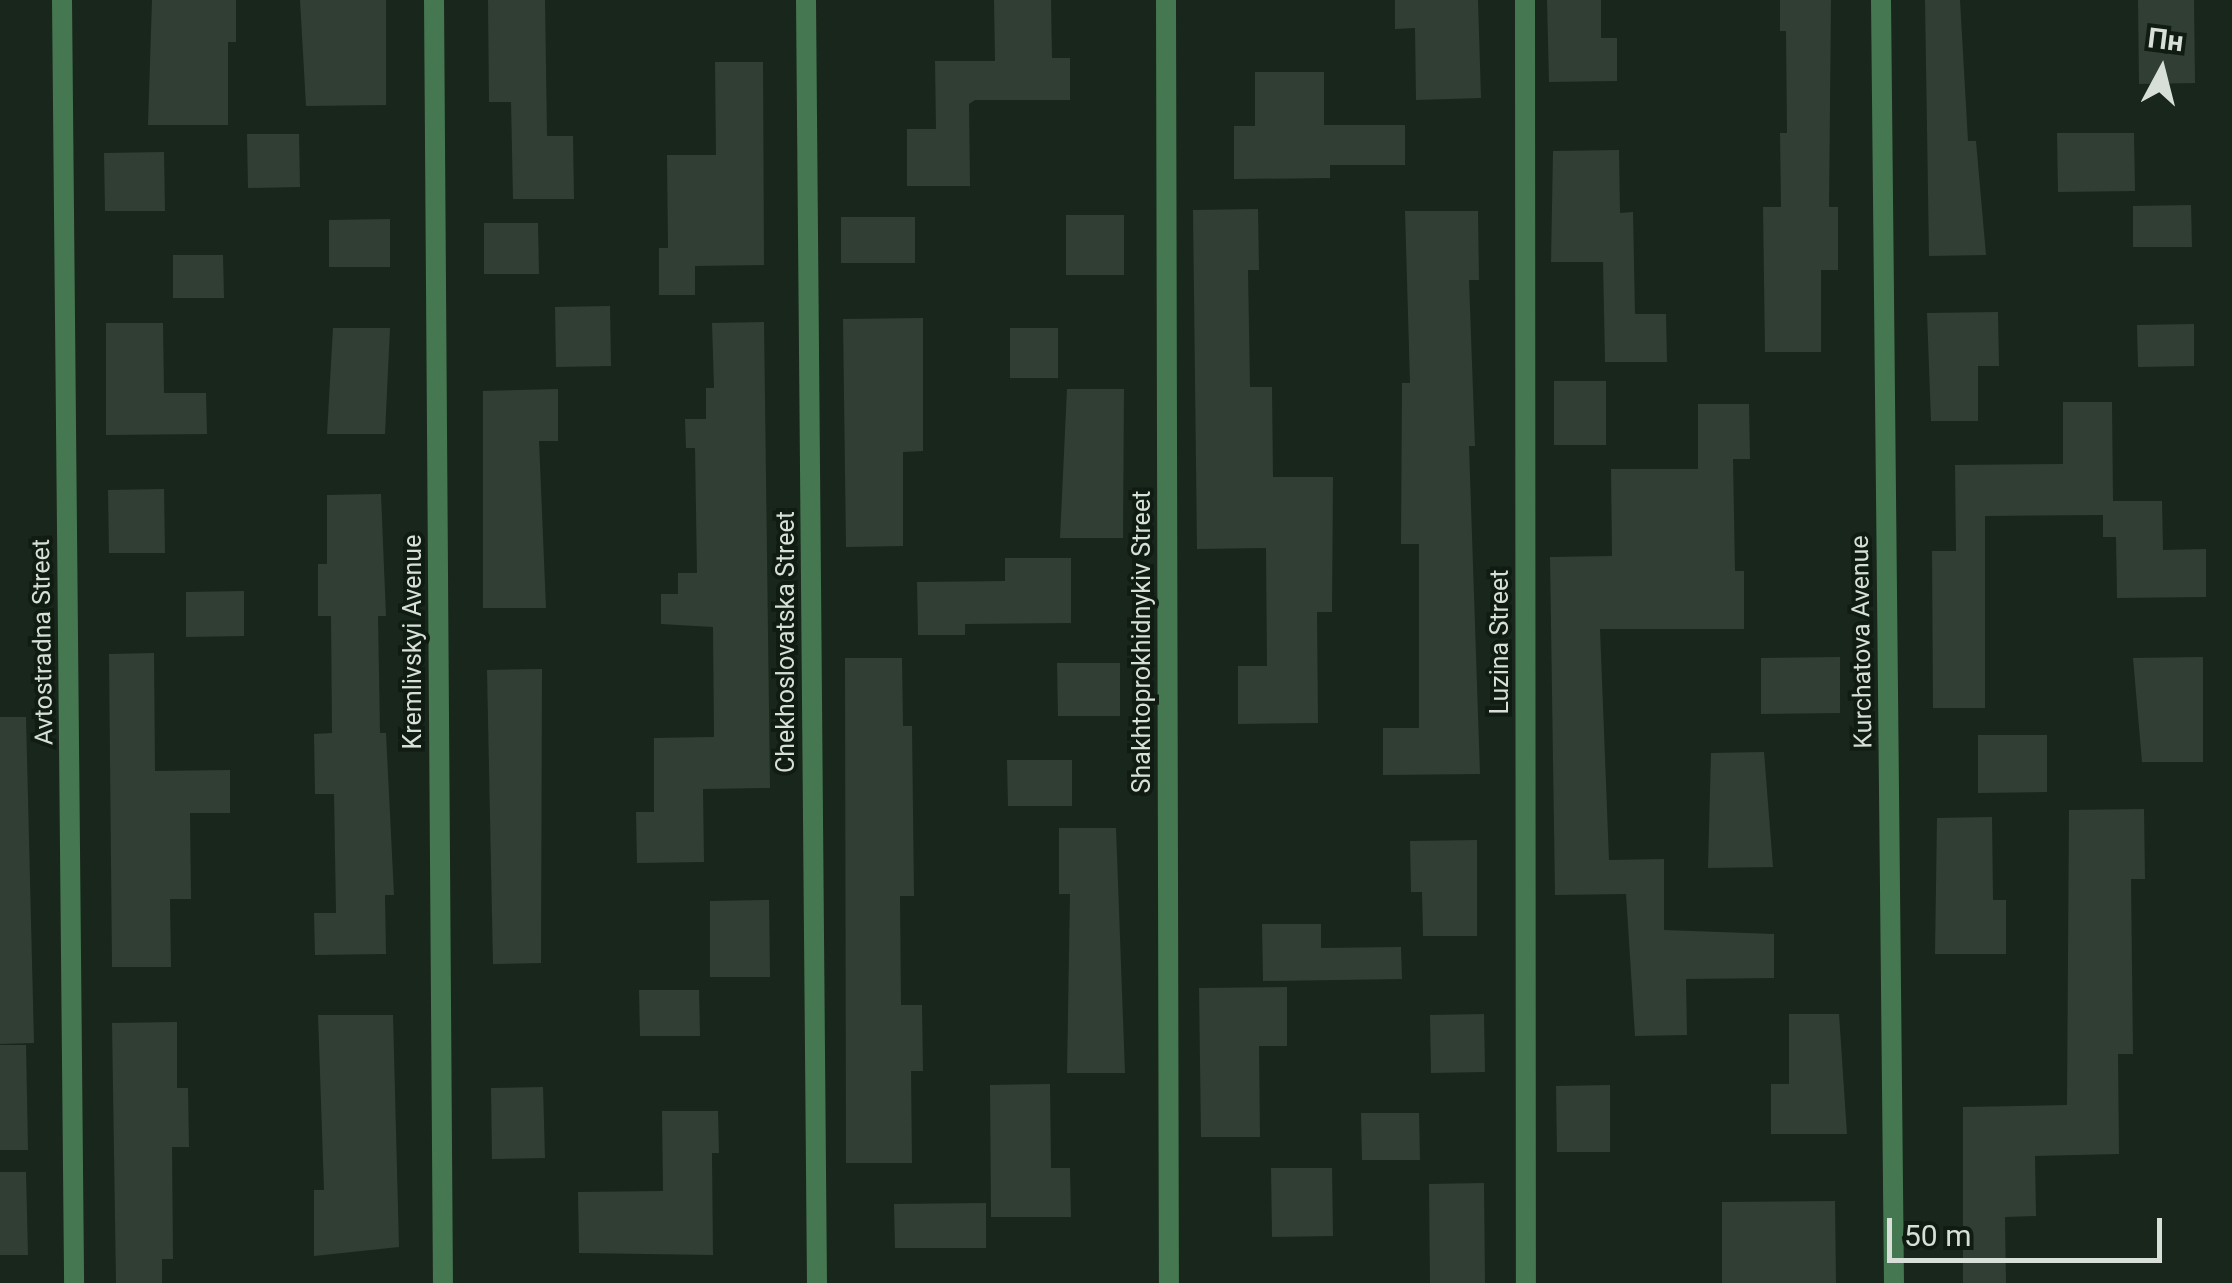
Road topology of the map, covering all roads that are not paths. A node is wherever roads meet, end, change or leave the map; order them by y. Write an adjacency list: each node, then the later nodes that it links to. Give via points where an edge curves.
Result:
1 (62, 0): 7 (street, Avtostradna Street)
2 (434, 0): 8 (street, Kremlivskyi Avenue)
3 (806, 0): 9 (street, Chekhoslovatska Street)
4 (1166, 0): 10 (street, Shakhtoprokhidnykiv Street)
5 (1524, 0): 11 (street, Luzina Street)
6 (1881, 0): 12 (street, Kurchatova Avenue)
7 (74, 1283)
8 (442, 1283)
9 (817, 1283)
10 (1169, 1283)
11 (1526, 1283)
12 (1894, 1283)

